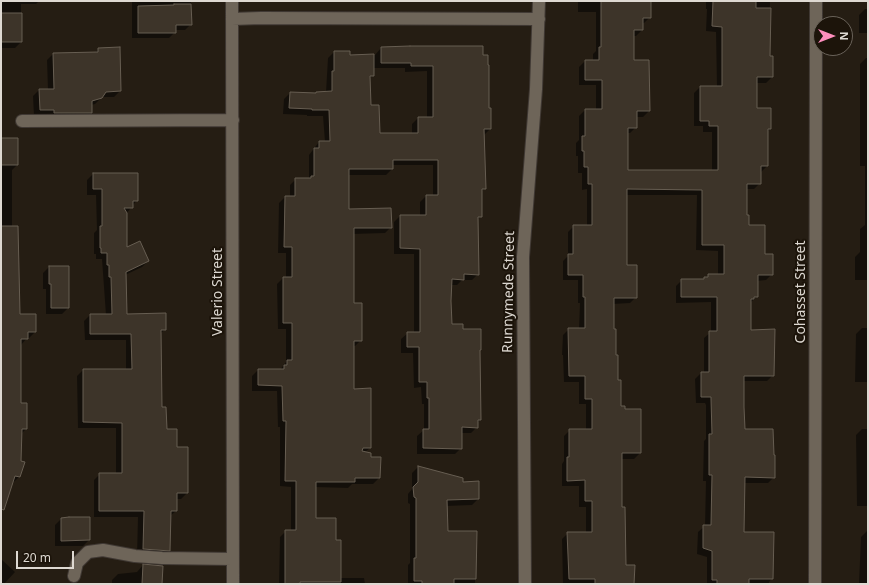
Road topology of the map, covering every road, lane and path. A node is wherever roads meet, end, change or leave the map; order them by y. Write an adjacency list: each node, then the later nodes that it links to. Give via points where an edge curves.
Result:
1 (232, 1): 4 (street, Valerio Street)
2 (539, 1): 5 (street, Runnymede Street)
3 (816, 1): 12 (street, Cohasset Street)
4 (232, 19): 5 (street); 6 (street, Valerio Street)
5 (539, 19): 11 (street, Runnymede Street, via 522,257)
6 (233, 120): 7 (street); 8 (street, Valerio Street)
7 (22, 121)
8 (233, 559): 9 (street, via 162,558 103,550 88,552 77,563); 10 (street, Valerio Street)
9 (74, 576)
10 (234, 584)
11 (525, 584)
12 (815, 584)

